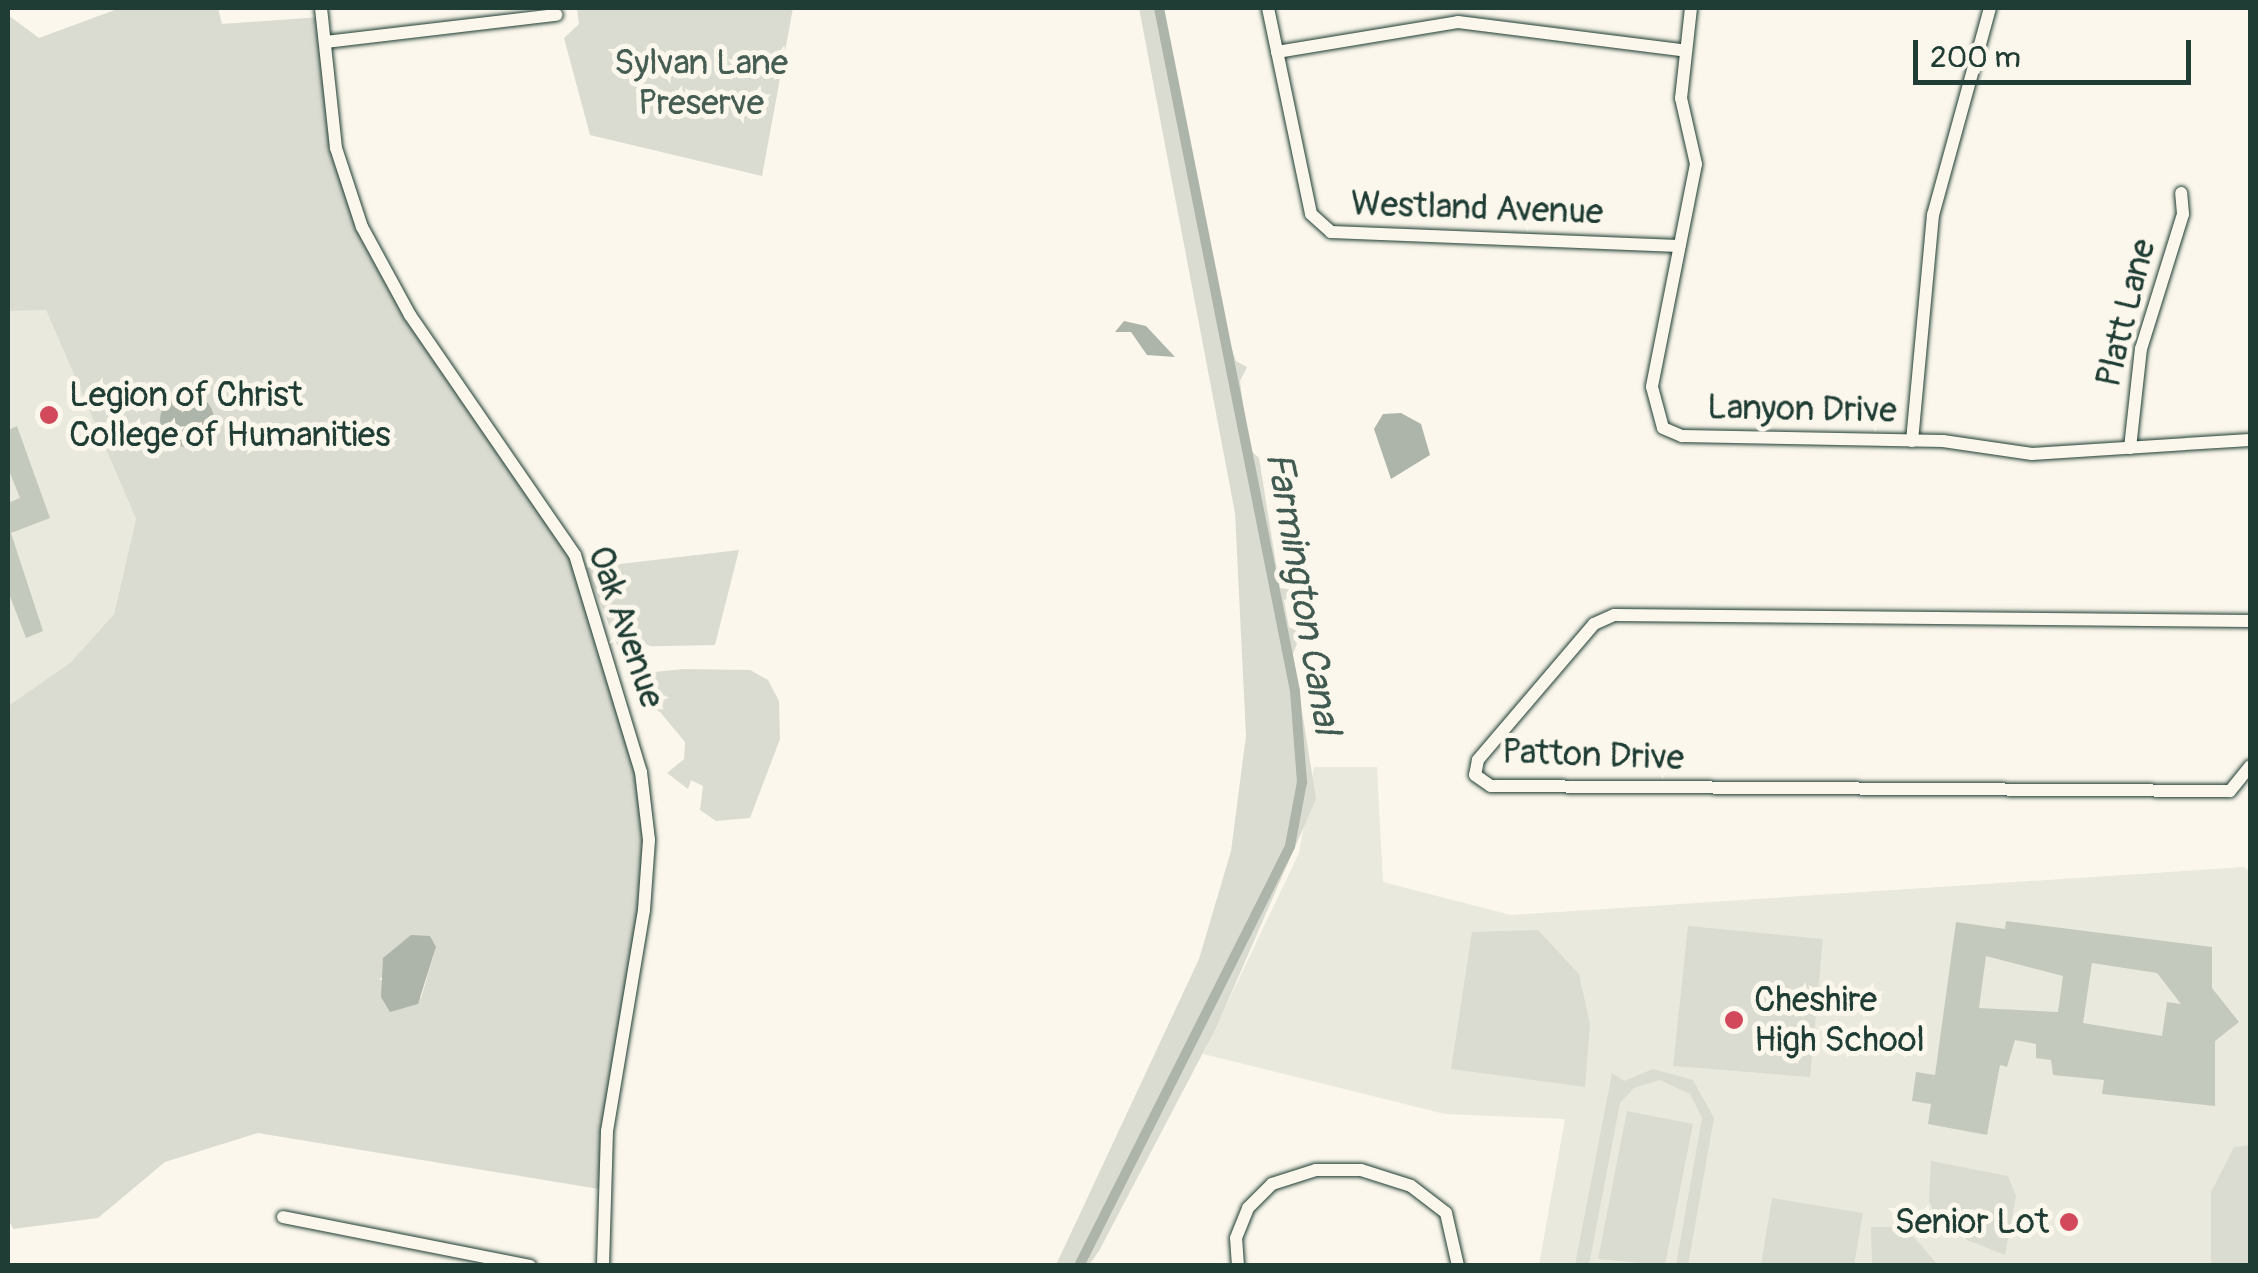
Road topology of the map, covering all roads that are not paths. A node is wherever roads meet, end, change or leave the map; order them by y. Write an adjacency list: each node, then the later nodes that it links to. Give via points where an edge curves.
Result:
1 (320, 8): 6 (street, Oak Avenue)
2 (1268, 8): 8 (street, Westland Avenue)
3 (1691, 8): 7 (street, Lanyon Drive)
4 (1990, 8): 12 (street, via 1933,215)
5 (556, 14): 6 (street)
6 (325, 42): 19 (street, Oak Avenue, via 336,148 362,227 410,315 575,555 640,772 649,840 644,910 607,1131)
7 (1686, 51): 8 (street, via 1458,22); 10 (street, Lanyon Drive, via 1681,98 1696,164)
8 (1277, 52): 10 (street, Westland Avenue, via 1311,214 1331,232)
9 (2181, 193): 13 (street, Platt Lane, via 2183,214 2140,349)
10 (1679, 246): 12 (street, Lanyon Drive, via 1652,387 1663,428 1700,437)
11 (2250, 440): 13 (street, Lanyon Drive)
12 (1912, 441): 13 (street, Lanyon Drive, via 2014,454)
13 (2130, 448)
14 (2250, 621): 15 (street, Patton Drive, via 1614,615 1594,624 1478,760 1475,775 1491,786 2230,791)
15 (2250, 766)
16 (283, 1217): 17 (street)
17 (466, 1260): 18 (street)
18 (530, 1266)
19 (603, 1266)
20 (1238, 1266): 21 (street, via 1236,1238 1248,1208 1272,1184 1331,1170 1411,1186 1446,1213)
21 (1458, 1266)

